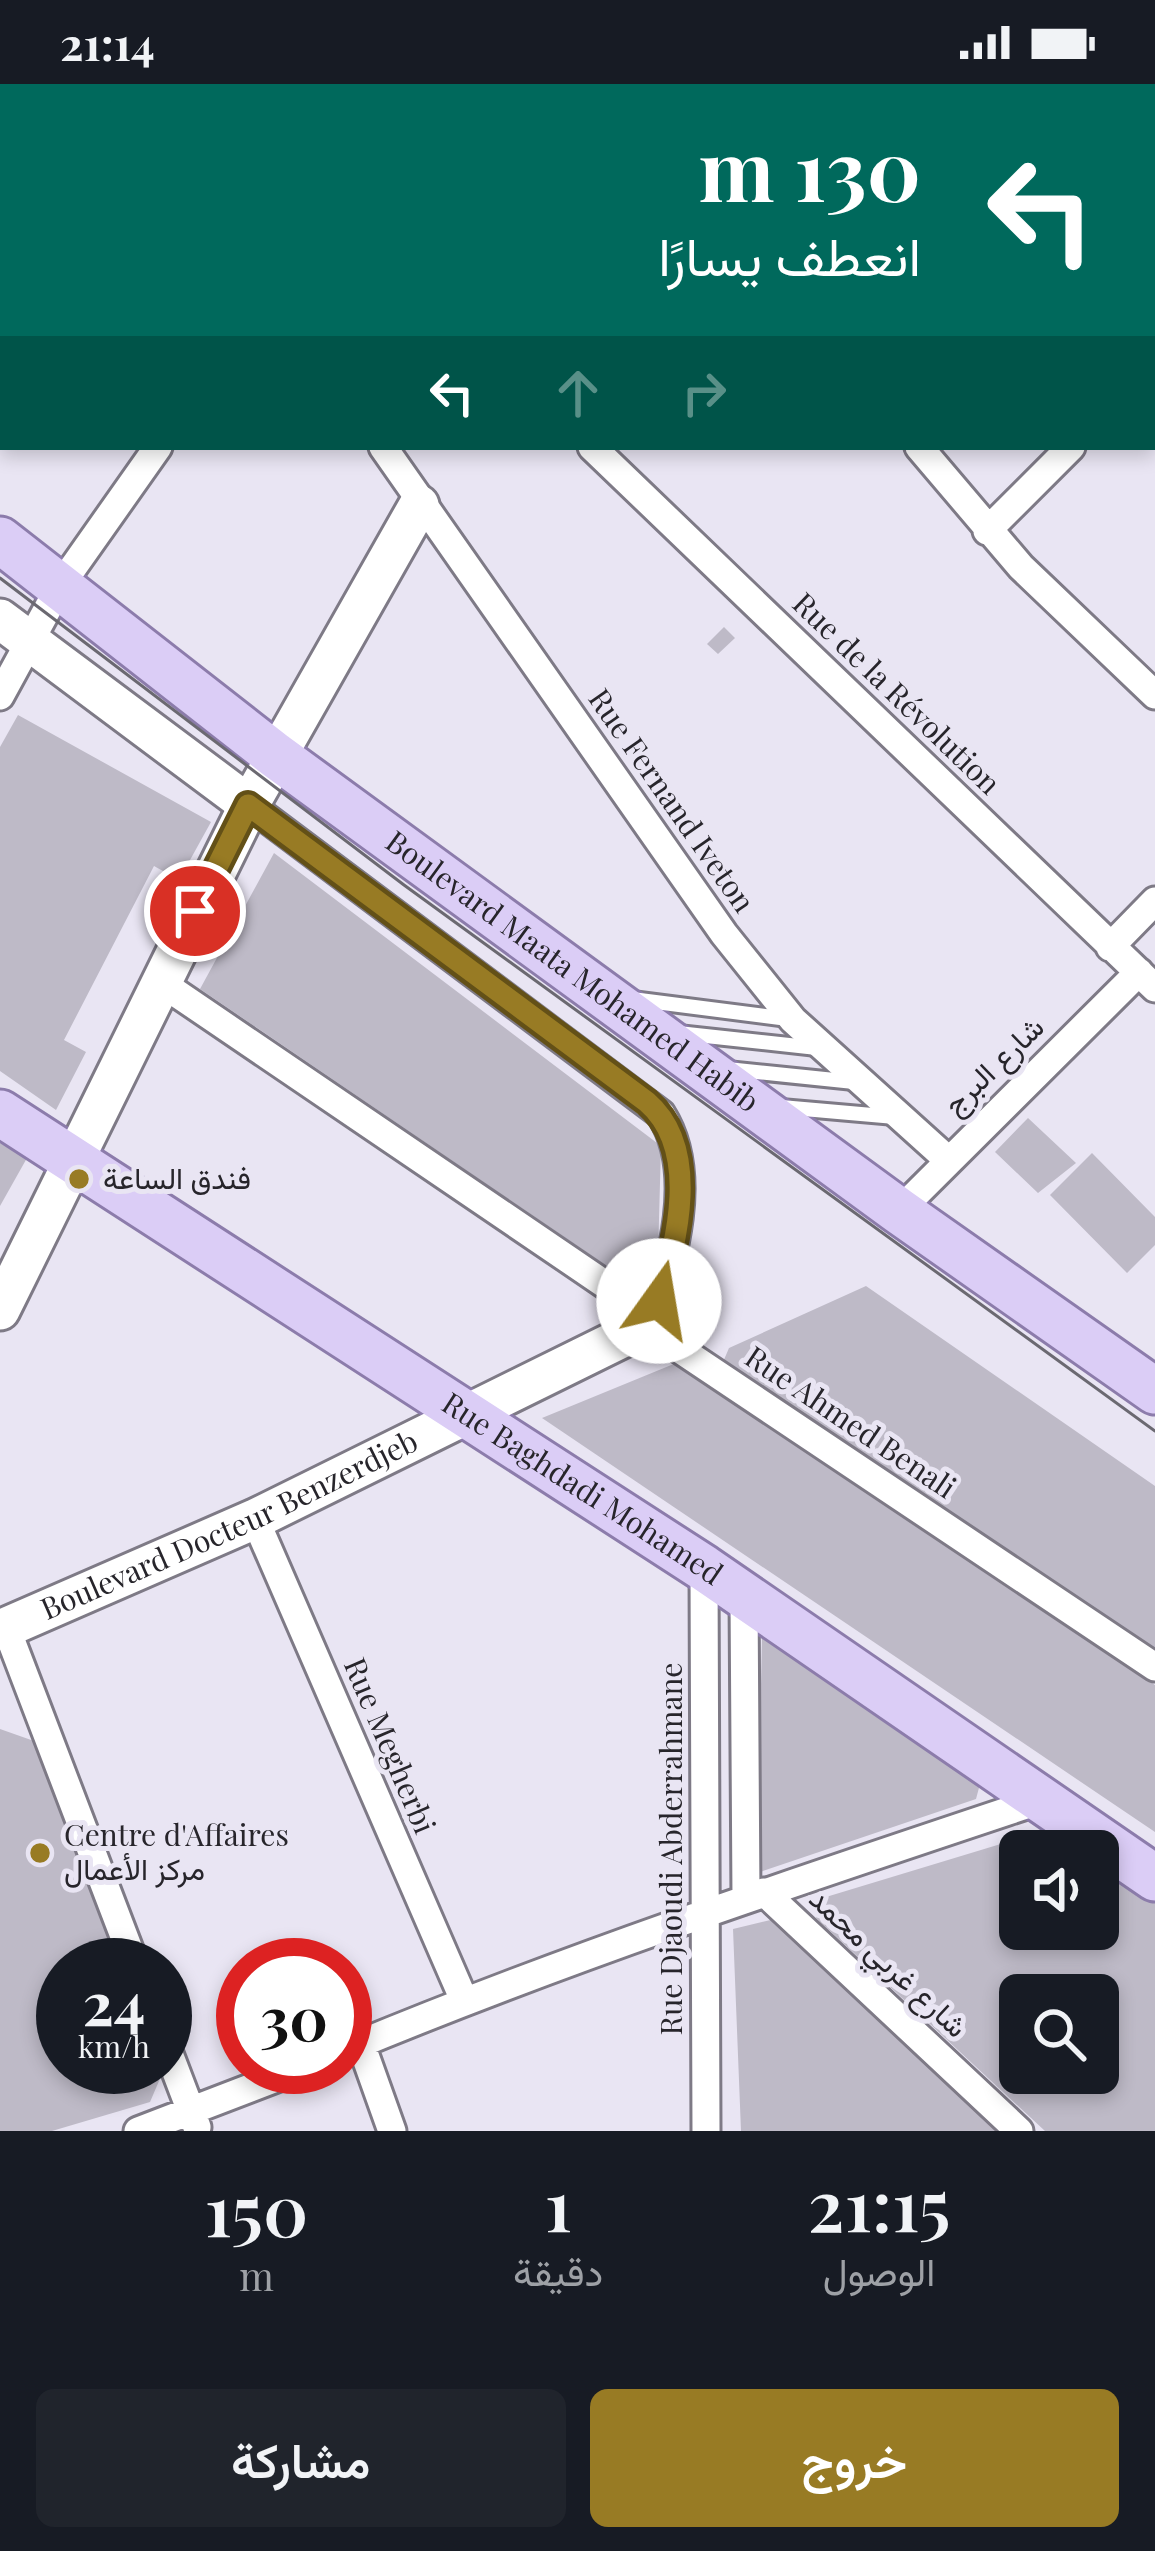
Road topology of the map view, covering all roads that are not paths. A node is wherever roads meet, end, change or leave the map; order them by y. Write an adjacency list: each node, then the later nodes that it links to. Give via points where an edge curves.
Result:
1 (156, 450): 9 (street)
2 (385, 450): 6 (street, Rue Fernand Iveton)
3 (595, 450): 16 (street, Rue de la Révolution)
4 (921, 450): 7 (street)
5 (1067, 450): 7 (street)
6 (419, 505): 13 (street); 20 (street, Rue Fernand Iveton)
7 (987, 531): 11 (street)
8 (0, 540): 9 (main road, Boulevard Maata Mohamed Habib)
9 (61, 586): 10 (street); 13 (main road, Boulevard Maata Mohamed Habib)
10 (15, 630): 12 (street); 14 (street)
11 (1152, 685)
12 (0, 696)
13 (275, 755): 14 (street); 19 (main road, Boulevard Maata Mohamed Habib)
14 (248, 805): 18 (street); 32 (street, via 661,1114 677,1148 677,1221)
15 (1155, 901): 16 (street)
16 (1110, 946): 17 (street, Rue de la Révolution)
17 (1147, 980): 28 (street, شارع البرج)
18 (160, 982): 29 (street); 32 (street, Rue Ahmed Benali)
19 (604, 995): 20 (lane); 21 (main road, Boulevard Maata Mohamed Habib)
20 (793, 1019): 22 (street, Rue Fernand Iveton)
21 (652, 1030): 22 (lane); 23 (main road, Boulevard Maata Mohamed Habib)
22 (822, 1048): 24 (street, Rue Fernand Iveton)
23 (701, 1066): 24 (lane); 25 (main road, Boulevard Maata Mohamed Habib)
24 (859, 1082): 27 (street, Rue Fernand Iveton)
25 (752, 1104): 27 (lane); 30 (main road, Boulevard Maata Mohamed Habib)
26 (0, 1113): 29 (main road, Rue Baghdadi Mohamed)
27 (895, 1117): 28 (street, Rue Fernand Iveton)
28 (946, 1158): 30 (street, شارع البرج)
29 (73, 1159): 31 (street); 34 (main road, Rue Baghdadi Mohamed)
30 (899, 1211): 33 (main road, Boulevard Maata Mohamed Habib)
31 (0, 1310)
32 (652, 1323): 34 (street, Boulevard Docteur Benzerdjeb); 39 (street, Rue Ahmed Benali, via 669,1342)
33 (1155, 1390)
34 (469, 1413): 35 (street, Boulevard Docteur Benzerdjeb); 36 (main road, Rue Baghdadi Mohamed)
35 (255, 1519): 38 (street, Boulevard Docteur Benzerdjeb); 45 (street, Rue Megherbi)
36 (704, 1568): 37 (main road, Rue Baghdadi Mohamed); 43 (street, Rue Djaoudi Abderrahmane)
37 (744, 1596): 40 (main road, Rue Baghdadi Mohamed); 42 (street)
38 (3, 1629): 44 (street)
39 (1155, 1667)
40 (1041, 1800): 41 (main road, Rue Baghdadi Mohamed); 42 (street)
41 (1155, 1878)
42 (755, 1895): 43 (street); 53 (street, شارع غربي محمد)
43 (704, 1912): 45 (street); 52 (street, Rue Djaoudi Abderrahmane)
44 (124, 1938)
45 (464, 2000): 46 (street)
46 (372, 2039)
47 (372, 2088): 51 (street)
48 (251, 2094): 49 (street)
49 (195, 2122): 50 (street)
50 (138, 2131)
51 (392, 2131)
52 (706, 2131)
53 (1019, 2131)

